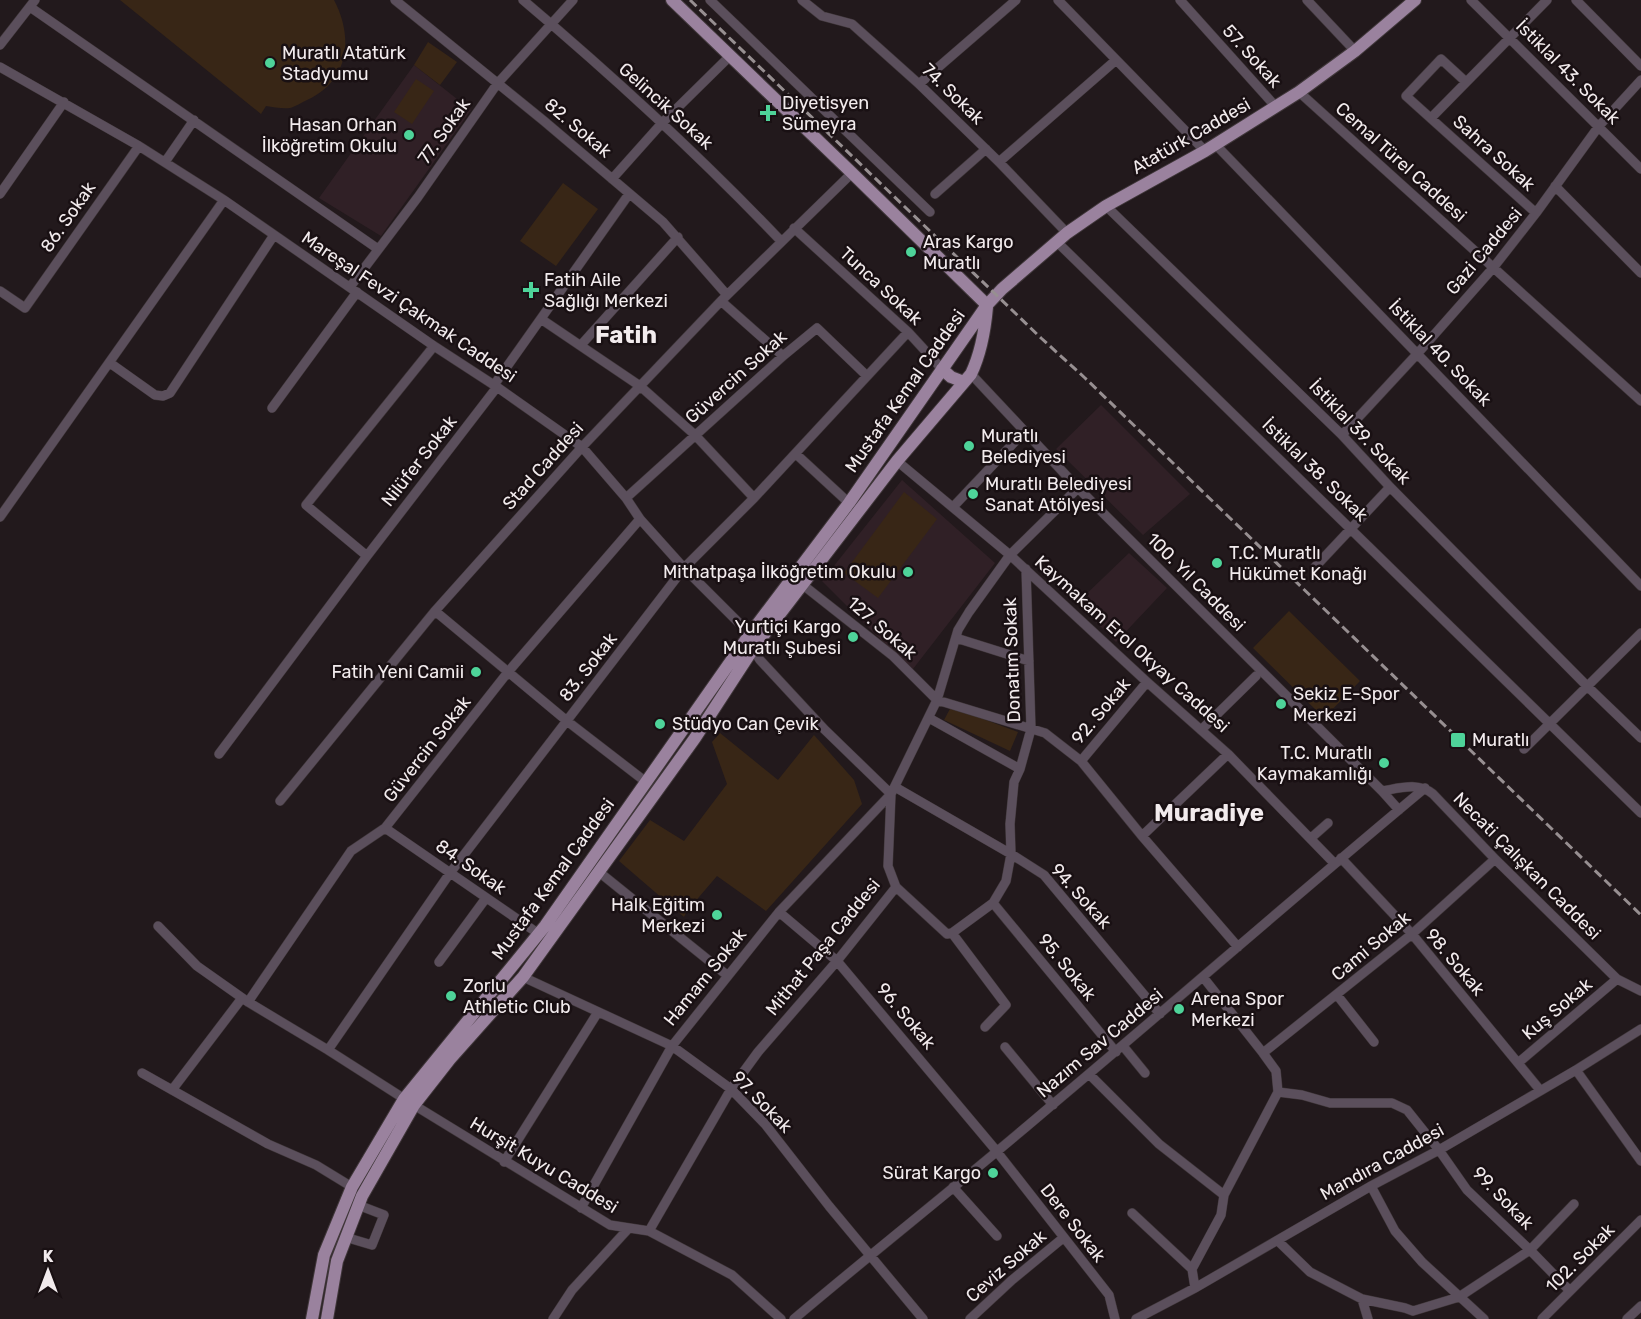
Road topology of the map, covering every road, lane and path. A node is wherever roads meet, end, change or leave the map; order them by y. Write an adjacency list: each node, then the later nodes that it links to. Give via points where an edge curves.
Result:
1 (395, 0): 26 (street, 82. Sokak)
2 (524, 0): 16 (street, Gelincik Sokak)
3 (573, 0): 16 (street, 77. Sokak)
4 (672, 0): 20 (main road)
5 (710, 0): 49 (street)
6 (802, 0): 27 (street, 74. Sokak, via 822,16 852,24)
7 (1016, 0): 27 (street)
8 (1058, 0): 21 (street, İstiklal 40. Sokak)
9 (1179, 0): 30 (street, 57. Sokak)
10 (1307, 0): 19 (street)
11 (1415, 0): 19 (main road, Atatürk Caddesi)
12 (1471, 0): 17 (street, İstiklal 43. Sokak)
13 (1547, 0): 17 (street)
14 (1576, 0): 22 (street)
15 (32, 4): 18 (street); 32 (street)
16 (550, 23): 26 (street, 77. Sokak); 33 (street, Gelincik Sokak)
17 (1510, 38): 25 (street); 34 (street, İstiklal 43. Sokak)
18 (0, 45)
19 (1355, 51): 28 (main road, Atatürk Caddesi)
20 (730, 56): 33 (street); 41 (main road)
21 (1116, 60): 36 (street, İstiklal 40. Sokak); 39 (street)
22 (1641, 66)
23 (0, 67): 29 (street, Mareşal Fevzi Çakmak Caddesi)
24 (1641, 80): 34 (street, Gazi Caddesi)
25 (1466, 82): 31 (street); 31 (street, Sahra Sokak, via 1441,59 1406,96)
26 (498, 84): 42 (street, 82. Sokak); 57 (street, 77. Sokak)
27 (920, 84): 37 (street, 74. Sokak)
28 (1299, 92): 30 (main road, Atatürk Caddesi); 58 (street, Cemal Türel Caddesi)
29 (64, 102): 35 (street, Mareşal Fevzi Çakmak Caddesi); 44 (street)
30 (1276, 107): 36 (main road, Atatürk Caddesi)
31 (1431, 118): 50 (street, Sahra Sokak)
32 (194, 120): 38 (street); 57 (street)
33 (662, 123): 42 (street); 55 (street, Gelincik Sokak)
34 (1599, 126): 40 (street, İstiklal 43. Sokak); 43 (street, Gazi Caddesi)
35 (139, 146): 38 (street, Mareşal Fevzi Çakmak Caddesi); 61 (street, 86. Sokak, via 25,308)
36 (1210, 148): 48 (main road, Atatürk Caddesi); 69 (street, İstiklal 40. Sokak)
37 (986, 149): 39 (street, 74. Sokak); 46 (street)
38 (165, 162): 47 (street, Mareşal Fevzi Çakmak Caddesi)
39 (999, 162): 52 (street, 74. Sokak)
40 (1641, 169)
41 (852, 173): 51 (street, Stad Caddesi); 63 (main road)
42 (612, 179): 45 (street, 82. Sokak)
43 (1555, 186): 50 (street, Gazi Caddesi); 59 (street)
44 (0, 194)
45 (629, 194): 54 (street, 82. Sokak); 64 (street, Nilüfer Sokak)
46 (935, 194)
47 (224, 200): 53 (street, Mareşal Fevzi Çakmak Caddesi); 72 (street)
48 (1106, 206): 52 (main road, Atatürk Caddesi); 82 (street, İstiklal 39. Sokak)
49 (930, 212)
50 (1536, 213): 58 (street, Gazi Caddesi)
51 (794, 228): 55 (street, Stad Caddesi); 65 (street, Tunca Sokak)
52 (1067, 233): 56 (main road, Atatürk Caddesi)
53 (274, 235): 60 (street, Mareşal Fevzi Çakmak Caddesi); 72 (street, via 170,393 155,395)
54 (678, 237): 62 (street, 82. Sokak); 66 (street)
55 (782, 241): 62 (street, Stad Caddesi)
56 (1057, 242): 63 (main road, Atatürk Caddesi); 94 (street, İstiklal 38. Sokak)
57 (378, 249): 60 (street, 77. Sokak)
58 (1493, 268): 69 (street, Gazi Caddesi); 78 (street, Cemal Türel Caddesi)
59 (1641, 273)
60 (353, 289): 67 (street, Mareşal Fevzi Çakmak Caddesi); 79 (street, 77. Sokak)
61 (0, 291)
62 (724, 298): 70 (street, 82. Sokak); 77 (street, Stad Caddesi)
63 (987, 305): 68 (main road, Mustafa Kemal Caddesi); 71 (main road, Mustafa Kemal Caddesi)
64 (541, 319): 66 (street); 76 (street, Nilüfer Sokak)
65 (908, 332): 73 (street, Tunca Sokak); 74 (street, 83. Sokak)
66 (580, 345): 77 (street)
67 (434, 346): 76 (street, Mareşal Fevzi Çakmak Caddesi); 96 (street, via 306,506)
68 (959, 346): 71 (main road); 73 (main road, Mustafa Kemal Caddesi)
69 (1418, 353): 82 (street, Gazi Caddesi); 101 (street, İstiklal 40. Sokak)
70 (783, 356): 74 (street, Güvercin Sokak, via 817,328); 81 (street, Güvercin Sokak)
71 (978, 360): 75 (main road, Mustafa Kemal Caddesi)
72 (111, 363): 92 (street)
73 (942, 369): 75 (main road, via 951,377); 90 (main road, Mustafa Kemal Caddesi)
74 (867, 376): 84 (street, 83. Sokak)
75 (968, 378): 80 (street, 100. Yıl Caddesi); 85 (main road, Mustafa Kemal Caddesi)
76 (496, 386): 83 (street, Mareşal Fevzi Çakmak Caddesi); 96 (street, Nilüfer Sokak)
77 (640, 386): 81 (street); 83 (street, Stad Caddesi)
78 (1641, 401)
79 (272, 408)
80 (1024, 432): 87 (street, 100. Yıl Caddesi); 91 (street)
81 (696, 435): 88 (street, Güvercin Sokak); 89 (street)
82 (1342, 435): 86 (street, İstiklal 39. Sokak)
83 (582, 447): 88 (street, Mareşal Fevzi Çakmak Caddesi); 102 (street, Stad Caddesi)
84 (795, 454): 89 (street, 83. Sokak); 90 (street)
85 (897, 462): 91 (street, Kaymakam Erol Okyay Caddesi); 100 (main road, Mustafa Kemal Caddesi)
86 (1390, 487): 94 (street); 111 (street, İstiklal 39. Sokak)
87 (1078, 488): 95 (street, Mithat Paşa Caddesi); 128 (street, 100. Yıl Caddesi)
88 (626, 498): 93 (street, Mareşal Fevzi Çakmak Caddesi)
89 (754, 498): 98 (street, 83. Sokak)
90 (849, 503): 104 (main road, Mustafa Kemal Caddesi)
91 (953, 507): 95 (street, Kaymakam Erol Okyay Caddesi)
92 (0, 517)
93 (640, 519): 98 (street, Mareşal Fevzi Çakmak Caddesi); 108 (street, Güvercin Sokak)
94 (1351, 528): 97 (street); 115 (street, İstiklal 38. Sokak)
95 (1010, 555): 99 (street, Kaymakam Erol Okyay Caddesi); 105 (street, Mithat Paşa Caddesi, via 969,612)
96 (367, 556): 122 (street, Nilüfer Sokak)
97 (1315, 567)
98 (684, 568): 104 (street, Mareşal Fevzi Çakmak Caddesi); 114 (street, 83. Sokak)
99 (1026, 569): 107 (street, Donatım Sokak); 110 (street, Kaymakam Erol Okyay Caddesi)
100 (803, 585): 106 (main road, Mustafa Kemal Caddesi); 112 (street, 127. Sokak, via 893,656)
101 (1641, 586)
102 (435, 611): 108 (street); 130 (street, Stad Caddesi)
103 (1641, 633): 111 (street)
104 (750, 634): 106 (main road); 116 (main road, Mustafa Kemal Caddesi)
105 (956, 638): 107 (street); 112 (street, Mithat Paşa Caddesi)
106 (753, 650): 119 (main road, Mustafa Kemal Caddesi); 127 (street, 94. Sokak, via 824,729)
107 (1029, 661): 117 (street, Donatım Sokak)
108 (508, 672): 114 (street); 136 (street, Güvercin Sokak)
109 (1256, 676): 118 (street)
110 (1147, 682): 118 (street, Kaymakam Erol Okyay Caddesi); 124 (street, 92. Sokak)
111 (1587, 686): 115 (street); 120 (street, İstiklal 39. Sokak)
112 (937, 700): 113 (street, Mithat Paşa Caddesi); 117 (street)
113 (929, 718): 125 (street); 127 (street, Mithat Paşa Caddesi)
114 (567, 721): 126 (street); 143 (street, 83. Sokak)
115 (1548, 723): 121 (street); 134 (street, İstiklal 38. Sokak)
116 (684, 729): 119 (main road); 126 (main road, Mustafa Kemal Caddesi)
117 (1031, 729): 124 (street, via 1045,733); 125 (street, Donatım Sokak)
118 (1201, 730): 123 (street, Kaymakam Erol Okyay Caddesi)
119 (695, 738): 132 (main road, Mustafa Kemal Caddesi)
120 (1641, 738)
121 (1524, 749)
122 (219, 754)
123 (1228, 754): 137 (street); 138 (street, Kaymakam Erol Okyay Caddesi)
124 (1081, 761): 137 (street)
125 (1020, 769): 139 (street, Donatım Sokak, via 1014,782)
126 (646, 783): 131 (main road, Mustafa Kemal Caddesi)
127 (893, 791): 139 (street, 94. Sokak); 144 (street, Mithat Paşa Caddesi, via 888,866); 147 (street, Hamam Sokak)
128 (1382, 791): 129 (street, via 1403,787); 133 (street, 100. Yıl Caddesi)
129 (1429, 791): 133 (street, Nazım Sav Caddesi); 140 (street, Necati Çalışkan Caddesi)
130 (280, 801)
131 (633, 801): 132 (main road, Mustafa Kemal Caddesi); 149 (main road, Mustafa Kemal Caddesi)
132 (645, 808): 142 (main road, Mustafa Kemal Caddesi)
133 (1399, 810): 141 (street, Nazım Sav Caddesi)
134 (1641, 813)
135 (1328, 823): 138 (street)
136 (385, 828): 143 (street, 84. Sokak); 161 (street, Güvercin Sokak, via 351,851)
137 (1142, 837): 152 (street)
138 (1311, 838): 141 (street, Kaymakam Erol Okyay Caddesi)
139 (1011, 854): 146 (street, Donatım Sokak, via 1006,881); 163 (street, 94. Sokak, via 1044,874)
140 (1495, 859): 151 (street, Cami Sokak); 158 (street, Necati Çalışkan Caddesi)
141 (1338, 860): 151 (street, 98. Sokak); 152 (street, Nazım Sav Caddesi)
142 (599, 872): 155 (main road, Mustafa Kemal Caddesi); 156 (street)
143 (450, 873): 145 (street, 84. Sokak); 170 (street, 83. Sokak)
144 (896, 887): 150 (street); 153 (street, Mithat Paşa Caddesi)
145 (486, 898): 149 (street, 84. Sokak); 154 (street)
146 (993, 903): 150 (street, Donatım Sokak); 169 (street, 95. Sokak)
147 (778, 912): 153 (street, 96. Sokak); 156 (street, Hamam Sokak)
148 (158, 926): 161 (street, Hurşit Kuyu Caddesi, via 197,966)
149 (539, 934): 181 (main road, Mustafa Kemal Caddesi)
150 (949, 934): 164 (street, via 1006,1005)
151 (1412, 934): 160 (street, Cami Sokak); 172 (street, 98. Sokak)
152 (1238, 947): 157 (street, Nazım Sav Caddesi)
153 (837, 961): 177 (street, Mithat Paşa Caddesi); 184 (street, 96. Sokak)
154 (439, 962)
155 (523, 976): 162 (street, 97. Sokak); 181 (main road, Mustafa Kemal Caddesi)
156 (728, 976): 167 (street, Hamam Sokak)
157 (1203, 977): 163 (street, Nazım Sav Caddesi); 171 (street)
158 (1617, 979): 159 (street, Necati Çalışkan Caddesi); 172 (street, Kuş Sokak)
159 (1641, 991)
160 (1337, 995): 166 (street); 171 (street, Cami Sokak)
161 (245, 1000): 170 (street, Hurşit Kuyu Caddesi); 178 (street, Güvercin Sokak)
162 (598, 1012): 167 (street, 97. Sokak); 186 (street)
163 (1160, 1014): 169 (street, Nazım Sav Caddesi)
164 (985, 1027)
165 (1641, 1029): 173 (street, Mandıra Caddesi)
166 (1374, 1042)
167 (672, 1046): 177 (street, 97. Sokak); 193 (street, Hamam Sokak)
168 (1005, 1047): 182 (street)
169 (1119, 1049): 175 (street, 95. Sokak); 176 (street, Nazım Sav Caddesi)
170 (328, 1050): 181 (street, Hurşit Kuyu Caddesi)
171 (1263, 1053): 180 (street, via 1276,1071)
172 (1518, 1064): 179 (street, 98. Sokak)
173 (1576, 1070): 179 (street, Mandıra Caddesi); 185 (street)
174 (142, 1073): 178 (street)
175 (1145, 1073)
176 (1089, 1074): 182 (street, Nazım Sav Caddesi); 190 (street, via 1159,1144)
177 (731, 1089): 197 (street, Mithat Paşa Caddesi); 203 (street, 97. Sokak)
178 (171, 1090): 188 (street)
179 (1540, 1090): 183 (street, Mandıra Caddesi)
180 (1278, 1092): 183 (street, 99. Sokak, via 1330,1103 1392,1103 1407,1110); 190 (street)
181 (409, 1102): 186 (street, Hurşit Kuyu Caddesi); 188 (main road, Mustafa Kemal Caddesi); 192 (main road, Mustafa Kemal Caddesi)
182 (1053, 1105): 184 (street, Nazım Sav Caddesi)
183 (1439, 1150): 187 (street, Mandıra Caddesi); 202 (street, 99. Sokak, via 1467,1190)
184 (997, 1152): 189 (street, Nazım Sav Caddesi); 200 (street, Dere Sokak)
185 (1641, 1161)
186 (504, 1162): 193 (street, Hurşit Kuyu Caddesi)
187 (1371, 1186): 201 (street, Mandıra Caddesi); 207 (street, via 1395,1231)
188 (352, 1187): 210 (main road, Mustafa Kemal Caddesi, via 324,1255)
189 (953, 1187): 198 (street); 203 (street, Nazım Sav Caddesi)
190 (1224, 1195): 204 (street, via 1221,1215)
191 (1574, 1204): 202 (street)
192 (358, 1205): 199 (main road, Mustafa Kemal Caddesi); 199 (street, via 384,1215 372,1245)
193 (581, 1208): 196 (street, Hurşit Kuyu Caddesi, via 610,1226)
194 (1132, 1213): 204 (street)
195 (1641, 1220): 206 (street, 102. Sokak)
196 (628, 1229): 197 (street, Hurşit Kuyu Caddesi); 212 (street, via 572,1290)
197 (649, 1231): 213 (street, Hurşit Kuyu Caddesi, via 732,1275)
198 (997, 1236)
199 (345, 1237): 211 (main road, Mustafa Kemal Caddesi)
200 (1064, 1238): 216 (street, Ceviz Sokak); 217 (street, Dere Sokak, via 1109,1295)
201 (1278, 1241): 205 (street, Mandıra Caddesi); 208 (street, via 1310,1272)
202 (1530, 1250): 206 (street, 99. Sokak); 207 (street)
203 (870, 1254): 214 (street, Nazım Sav Caddesi); 215 (street, 97. Sokak)
204 (1192, 1269): 205 (street)
205 (1195, 1288): 218 (street, Mandıra Caddesi)
206 (1570, 1292): 221 (street, 102. Sokak)
207 (1459, 1297): 208 (street, via 1413,1311); 220 (street)
208 (1362, 1299): 219 (street)
209 (1641, 1306): 222 (street)
210 (312, 1319)
211 (327, 1319)
212 (553, 1319)
213 (780, 1319)
214 (794, 1319)
215 (923, 1319)
216 (970, 1319)
217 (1115, 1319)
218 (1136, 1319)
219 (1368, 1319)
220 (1484, 1319)
221 (1542, 1319)
222 (1627, 1319)

